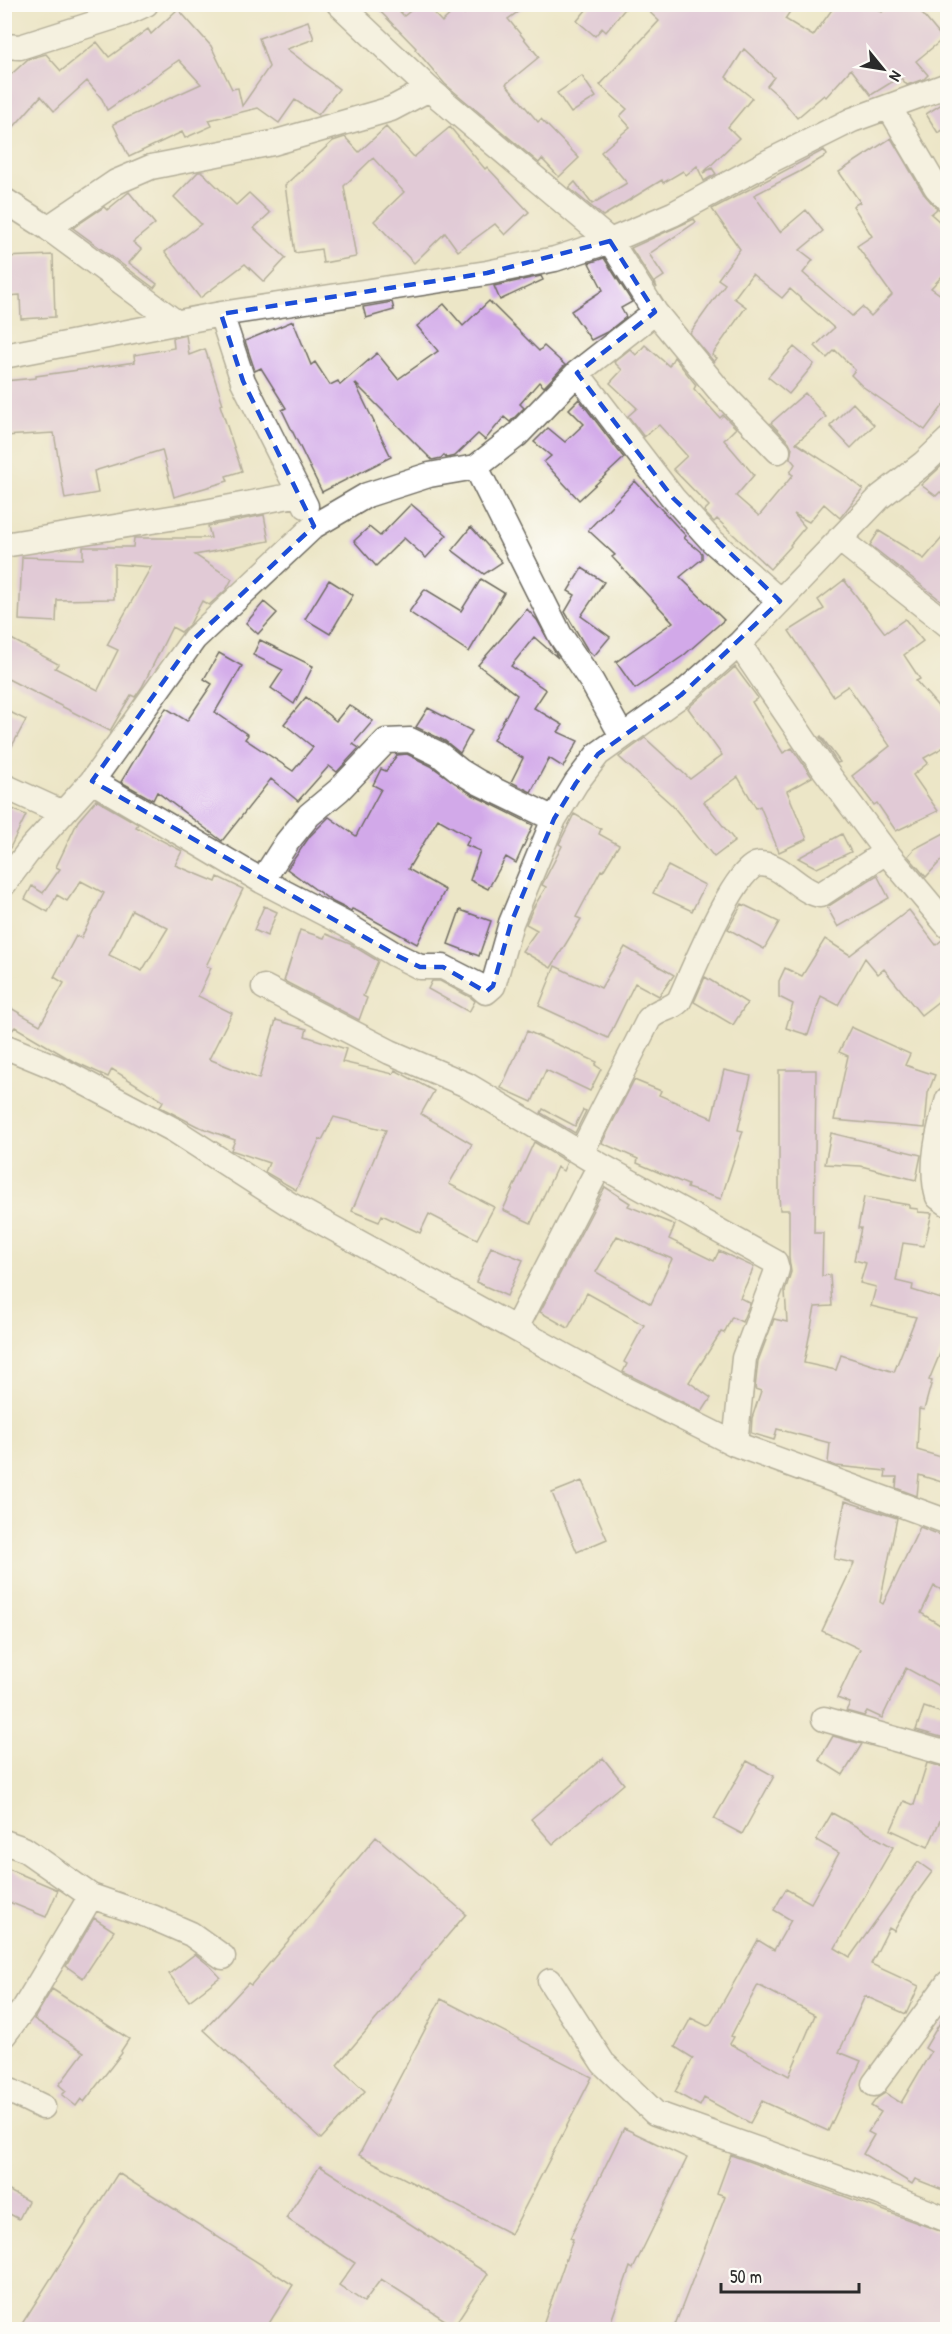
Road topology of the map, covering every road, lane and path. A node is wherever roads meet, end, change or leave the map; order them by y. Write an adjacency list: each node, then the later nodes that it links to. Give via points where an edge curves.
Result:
1 (146, 4): 3 (street, via 20,46)
2 (339, 4): 5 (street)
3 (4, 46)
4 (948, 85): 6 (street)
5 (429, 89): 9 (street, via 391,109 273,143 151,168 116,182); 10 (street)
6 (889, 107): 8 (street, via 936,187); 10 (street, via 852,120 673,213)
7 (4, 200): 9 (street)
8 (948, 200)
9 (48, 228): 13 (street)
10 (610, 241): 11 (street); 12 (street, via 555,259 487,273)
11 (655, 312): 15 (street); 17 (street, via 719,390)
12 (221, 314): 13 (street); 19 (street, via 243,381)
13 (177, 323): 14 (street)
14 (4, 356)
15 (577, 373): 18 (street, via 517,435); 23 (street, via 673,498 711,540)
16 (948, 440): 21 (street, via 880,497)
17 (778, 450)
18 (476, 467): 20 (street, via 429,475 368,495); 26 (street, via 560,634)
19 (300, 494): 20 (street); 22 (street)
20 (314, 526): 27 (street, via 194,639)
21 (839, 539): 23 (street); 24 (street)
22 (4, 545)
23 (780, 601): 25 (street)
24 (948, 626)
25 (739, 644): 26 (street, via 681,695); 31 (street)
26 (622, 736): 30 (street, via 598,754)
27 (92, 781): 29 (street); 32 (street)
28 (4, 786): 29 (street)
29 (63, 813): 33 (street)
30 (554, 819): 32 (street, via 478,782 439,754 410,740 386,741 309,815); 32 (street, via 511,923 493,986 486,992 443,967 420,967)
31 (886, 852): 34 (street); 38 (street, via 820,895 774,868 759,864 749,867 728,895 679,1001 649,1019)
32 (262, 881)
33 (4, 884)
34 (948, 926)
35 (264, 987): 38 (street, via 390,1052 467,1085)
36 (4, 1046): 40 (street, via 55,1067 174,1130 289,1204)
37 (948, 1099): 39 (street, via 935,1170 938,1197)
38 (590, 1159): 40 (street); 41 (street, via 775,1262 775,1276 744,1358)
39 (948, 1204)
40 (516, 1328): 41 (street)
41 (735, 1444): 42 (street)
42 (948, 1522)
43 (824, 1719): 44 (street)
44 (948, 1754)
45 (4, 1842): 46 (street, via 24,1849)
46 (91, 1896): 47 (street, via 191,1934); 50 (street)
47 (223, 1957)
48 (550, 1981): 54 (street, via 603,2063 655,2113)
49 (948, 1983): 51 (street)
50 (4, 2035)
51 (874, 2084)
52 (4, 2088): 53 (street)
53 (43, 2107)
54 (948, 2220)

